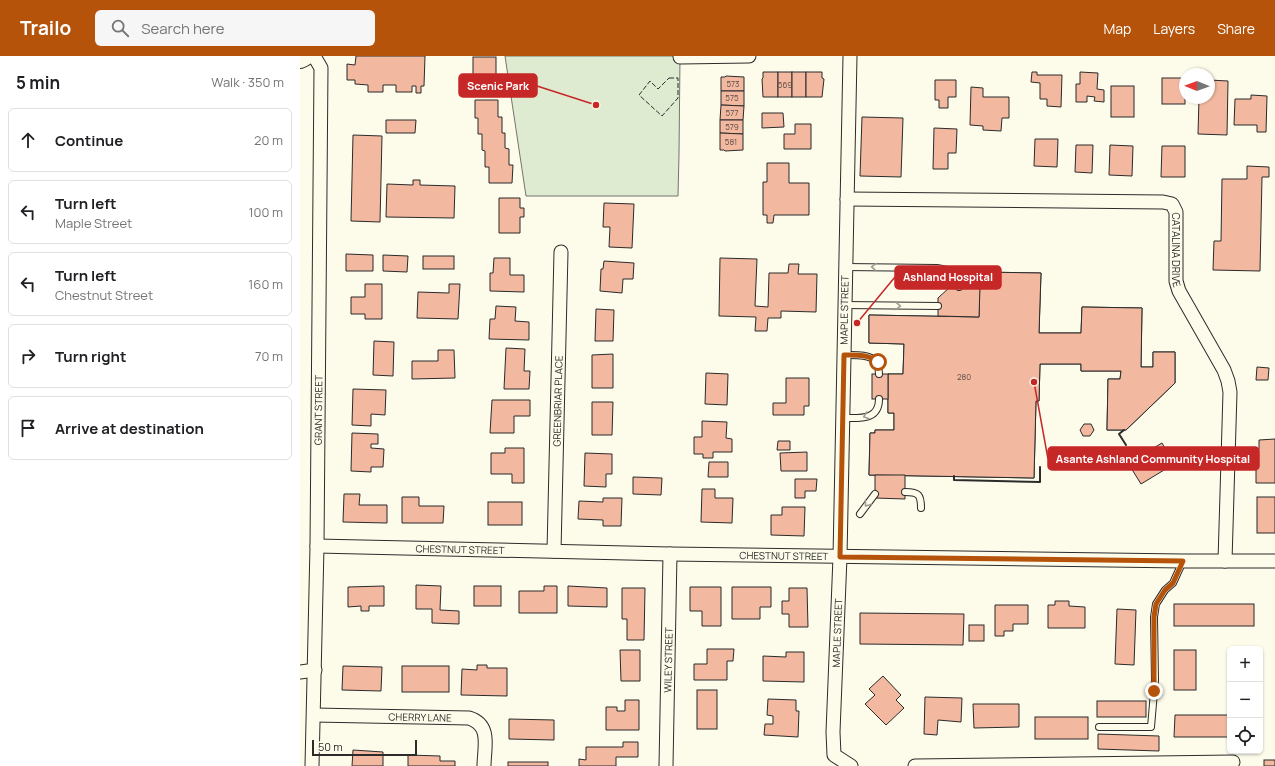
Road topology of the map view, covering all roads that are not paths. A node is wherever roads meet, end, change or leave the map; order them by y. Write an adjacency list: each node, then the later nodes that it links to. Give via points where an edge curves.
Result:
1 (304, 56): 6 (main road)
2 (314, 56): 21 (street, GRANT STREET, via 321,68)
3 (749, 56): 5 (street)
4 (850, 56): 7 (street, MAPLE STREET)
5 (680, 57)
6 (300, 58)
7 (846, 199): 9 (street, MAPLE STREET); 26 (street, CATALINA DRIVE, via 1172,204 1176,212 1176,280 1179,291 1224,370 1230,392)
8 (561, 252): 22 (street, GREENBRIAR PLACE)
9 (845, 267): 10 (lane, one-way to 9, via 958,280 954,274 945,269); 11 (street, MAPLE STREET)
10 (958, 287)
11 (845, 305): 12 (lane, one-way to 12); 13 (street, MAPLE STREET)
12 (938, 306)
13 (844, 355): 14 (lane, via 872,358 878,362); 16 (street, MAPLE STREET)
14 (879, 374)
15 (879, 399): 16 (lane, one-way to 16, via 879,406 868,417)
16 (842, 418): 24 (street, MAPLE STREET)
17 (905, 492): 19 (lane, via 919,495)
18 (875, 494): 20 (lane, one-way to 20)
19 (920, 508)
20 (860, 514)
21 (317, 546): 22 (street, CHESTNUT STREET); 28 (street, GRANT STREET)
22 (554, 551): 23 (street, CHESTNUT STREET)
23 (670, 554): 24 (street, CHESTNUT STREET); 35 (street, WILEY STREET)
24 (840, 557): 25 (street, CHESTNUT STREET); 36 (street, MAPLE STREET, via 834,755)
25 (1183, 561): 26 (street, CHESTNUT STREET); 31 (lane, via 1173,583 1156,604 1155,680 1151,727)
26 (1225, 561): 27 (street, CHESTNUT STREET)
27 (1275, 561)
28 (315, 670): 29 (street); 30 (street, GRANT STREET)
29 (300, 672)
30 (314, 715): 33 (street, GRANT STREET); 34 (street, CHERRY LANE, via 477,720 485,732)
31 (1099, 727)
32 (1233, 762): 37 (street)
33 (312, 766)
34 (484, 766)
35 (666, 766)
36 (851, 766)
37 (915, 766)

